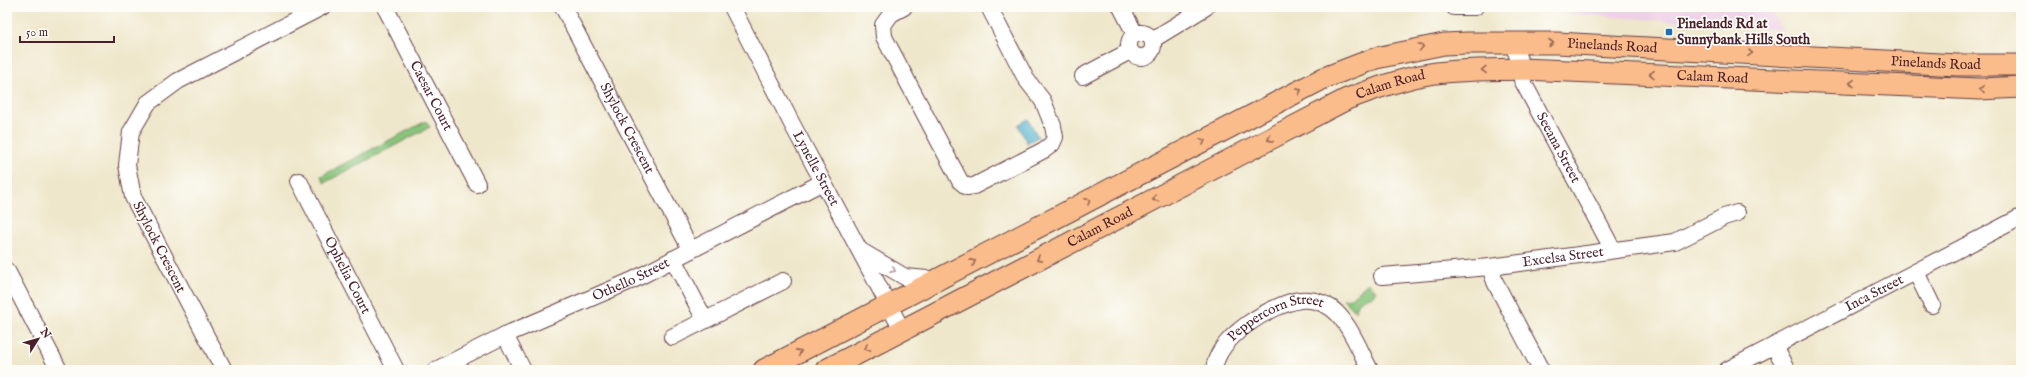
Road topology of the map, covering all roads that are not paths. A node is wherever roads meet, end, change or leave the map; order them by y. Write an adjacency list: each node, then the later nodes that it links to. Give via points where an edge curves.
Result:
1 (322, 7): 43 (street, Shylock Crescent, via 178,81 148,102 131,132 127,165 133,197)
2 (385, 7): 22 (street, Caesar Court)
3 (563, 7): 25 (street, Shylock Crescent)
4 (732, 7): 21 (street, Lynelle Street)
5 (904, 7): 6 (street, via 891,14 883,25 884,37 960,181 967,187 974,186 1044,150 1052,144 1055,137 1043,101 1026,79)
6 (989, 7)
7 (1121, 7): 11 (street)
8 (1206, 7): 12 (street)
9 (1454, 7): 10 (street)
10 (1475, 7)
11 (1135, 34): 12 (street, via 1145,33); 14 (street, via 1130,40)
12 (1152, 40): 14 (street, via 1152,52 1145,57 1136,56)
13 (1512, 43): 15 (main road, Pinelands Road, one-way to 15, via 1557,43 1957,65); 16 (street, Seeana Street); 19 (main road, Pinelands Road, one-way to 13, via 1344,69 1376,58 1444,44)
14 (1130, 51): 17 (street)
15 (2021, 65)
16 (1524, 69): 18 (main road, Calam Road, one-way to 16, via 1980,89); 27 (street, Seeana Street, via 1522,80); 38 (main road, Calam Road, one-way to 38, via 1429,74 1382,86 1347,99)
17 (1083, 76)
18 (2021, 87)
19 (1264, 109): 33 (main road, Calam Road, one-way to 19)
20 (299, 181): 44 (street, Ophelia Court)
21 (823, 182): 25 (street, Othello Street); 26 (street, Lynelle Street)
22 (477, 184)
23 (1738, 213): 27 (street, Excelsa Street, via 1724,217 1675,242)
24 (2021, 217): 31 (street, Inca Street)
25 (691, 250): 28 (street, Othello Street)
26 (860, 250): 33 (street, one-way to 33, via 905,277); 35 (street, Lynelle Street)
27 (1613, 250): 29 (street, Excelsa Street)
28 (673, 259): 37 (street); 39 (street, Othello Street, via 633,280)
29 (1490, 267): 32 (street, Excelsa Street); 51 (street, via 1495,282)
30 (7, 271): 42 (street)
31 (1916, 272): 36 (street); 41 (street, Inca Street)
32 (1382, 276)
33 (938, 280): 35 (main road, Calam Road)
34 (783, 281): 37 (street)
35 (889, 305): 38 (street, Lynelle Street); 47 (main road, Calam Road, one-way to 35)
36 (1932, 305)
37 (705, 320): 40 (street)
38 (902, 330): 48 (main road, Calam Road, one-way to 48)
39 (505, 335): 45 (street, Othello Street); 46 (street)
40 (672, 338)
41 (1774, 346): 52 (street, Inca Street); 53 (street)
42 (59, 370)
43 (224, 370)
44 (396, 370)
45 (436, 370)
46 (523, 370)
47 (764, 370)
48 (826, 370)
49 (1214, 370): 50 (street, Peppercorn Street, via 1224,347 1235,334 1252,321 1279,307 1301,300 1314,300 1328,305 1339,316)
50 (1370, 370)
51 (1541, 370)
52 (1727, 370)
53 (1787, 370)

